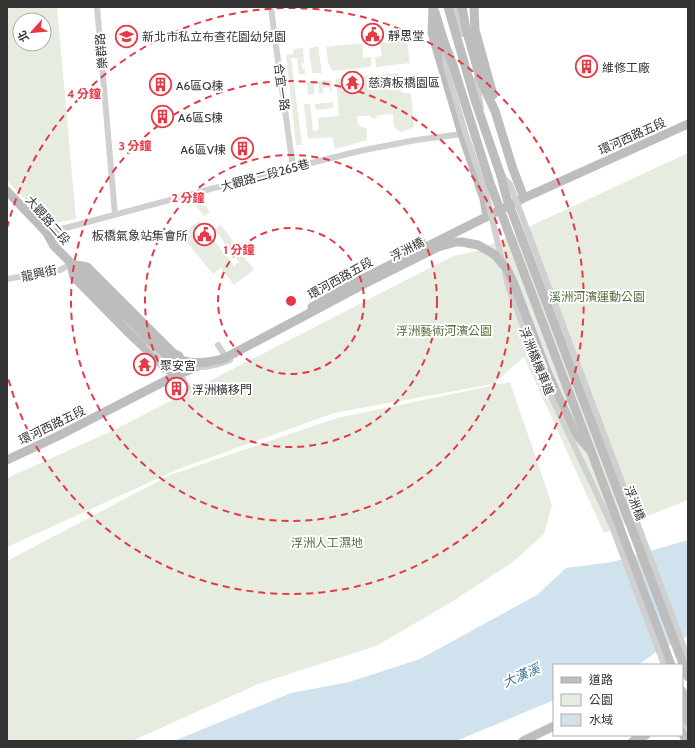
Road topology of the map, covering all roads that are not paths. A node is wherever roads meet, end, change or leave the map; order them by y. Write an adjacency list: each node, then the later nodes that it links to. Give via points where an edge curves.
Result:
1 (97, 7): 17 (street, 樂群路)
2 (272, 7): 13 (street, 合宜一路)
3 (433, 7): 8 (main road, 浮洲橋); 12 (main road, via 432,33)
4 (448, 7): 10 (main road, 浮洲橋)
5 (455, 7): 10 (street, via 478,86)
6 (462, 7): 9 (main road, via 478,68)
7 (474, 7): 9 (main road, via 475,30)
8 (445, 45): 29 (street, 浮洲橋機車道, bridge, via 446,66 486,193 508,286 542,377); 30 (main road, 浮洲橋, bridge, via 490,183)
9 (484, 78): 16 (main road)
10 (482, 121): 14 (main road, 浮洲橋)
11 (688, 124): 16 (main road, 環河西路五段)
12 (462, 134): 13 (street, 大觀路二段265巷, via 364,150); 18 (main road, via 484,199)
13 (293, 167): 17 (street, 大觀路二段265巷)
14 (501, 176): 32 (street, bridge, via 510,184); 35 (main road, 浮洲橋, bridge, via 512,213)
15 (7, 191): 19 (main road, 大觀路二段)
16 (524, 198): 18 (main road, 環河西路五段)
17 (115, 215): 19 (street, 大觀路二段265巷)
18 (487, 217): 25 (main road, 環河西路五段, via 364,278)
19 (47, 233): 20 (main road, 大觀路二段, via 54,246)
20 (71, 264): 21 (street, 龍興街, via 60,270); 22 (main road, 浮洲橋); 24 (main road, via 87,268); 27 (main road, via 74,277 168,370)
21 (7, 279)
22 (113, 305): 29 (street, bridge, via 126,322 166,359 177,364 205,368 233,359 438,251 450,247 472,248 490,256 504,270); 30 (main road, 浮洲橋, bridge, via 165,354 192,363 210,363 225,358 438,247 456,242 478,245 495,255 507,269 548,374 575,433)
23 (218, 345): 25 (street)
24 (173, 353): 26 (main road, via 182,357); 27 (main road, via 179,364)
25 (224, 354): 26 (main road, 環河西路五段)
26 (211, 361): 27 (main road, 環河西路五段)
27 (180, 374): 28 (street); 31 (main road, 環河西路五段)
28 (188, 388)
29 (557, 407): 33 (street, 浮洲橋機車道, bridge, via 611,524)
30 (590, 450): 34 (main road, 浮洲橋)
31 (7, 460)
32 (688, 658)
33 (664, 664)
34 (671, 664)
35 (688, 677)
36 (683, 693): 37 (main road)
37 (688, 704)
38 (683, 706): 40 (main road, bridge)
39 (683, 716): 42 (street, bridge)
40 (688, 721)
41 (553, 726): 44 (main road)
42 (688, 729)
43 (644, 736): 45 (main road)
44 (523, 741)
45 (633, 741)

